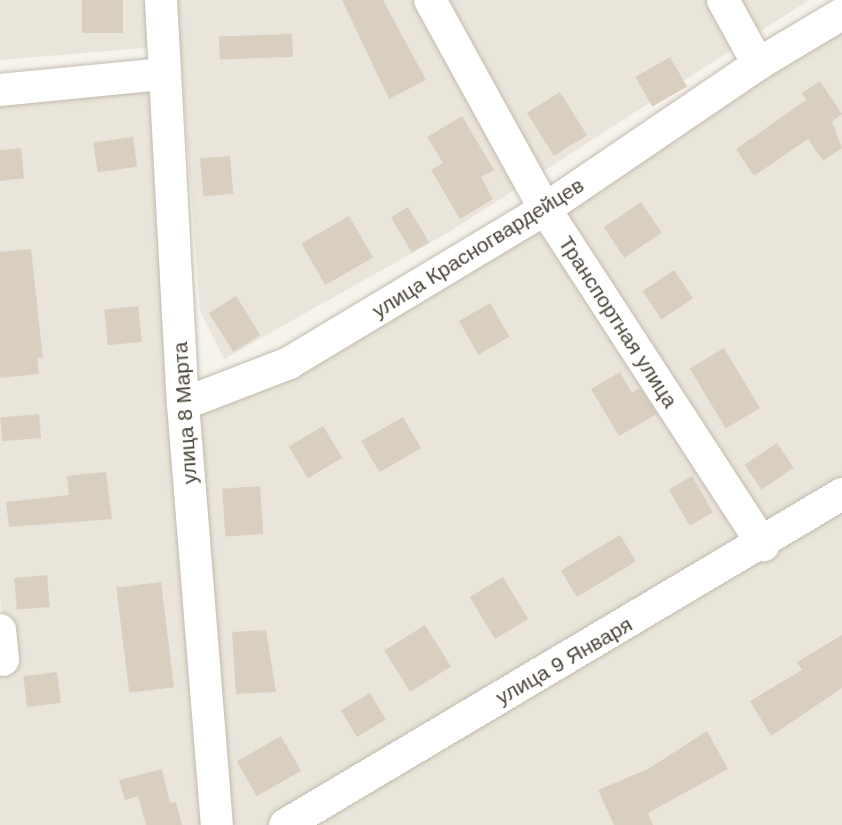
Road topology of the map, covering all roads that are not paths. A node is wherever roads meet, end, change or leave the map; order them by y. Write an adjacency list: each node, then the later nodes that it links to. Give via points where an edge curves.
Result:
1 (161, 0): 6 (street, улица 8 Марта)
2 (430, 0): 8 (street, Транспортная улица)
3 (723, 0): 5 (street)
4 (842, 14): 5 (street, улица Красногвардейцев)
5 (758, 64): 8 (street, улица Красногвардейцев)
6 (163, 74): 7 (street); 9 (street, улица 8 Марта)
7 (0, 90)
8 (545, 209): 9 (street, улица Красногвардейцев, via 289,363); 11 (street, Транспортная улица)
9 (183, 404): 14 (street, улица 8 Марта)
10 (842, 494): 11 (street, улица 9 Января)
11 (763, 545): 15 (street, улица 9 Января)
12 (0, 630): 13 (street)
13 (3, 660)
14 (217, 825)
15 (285, 825)

